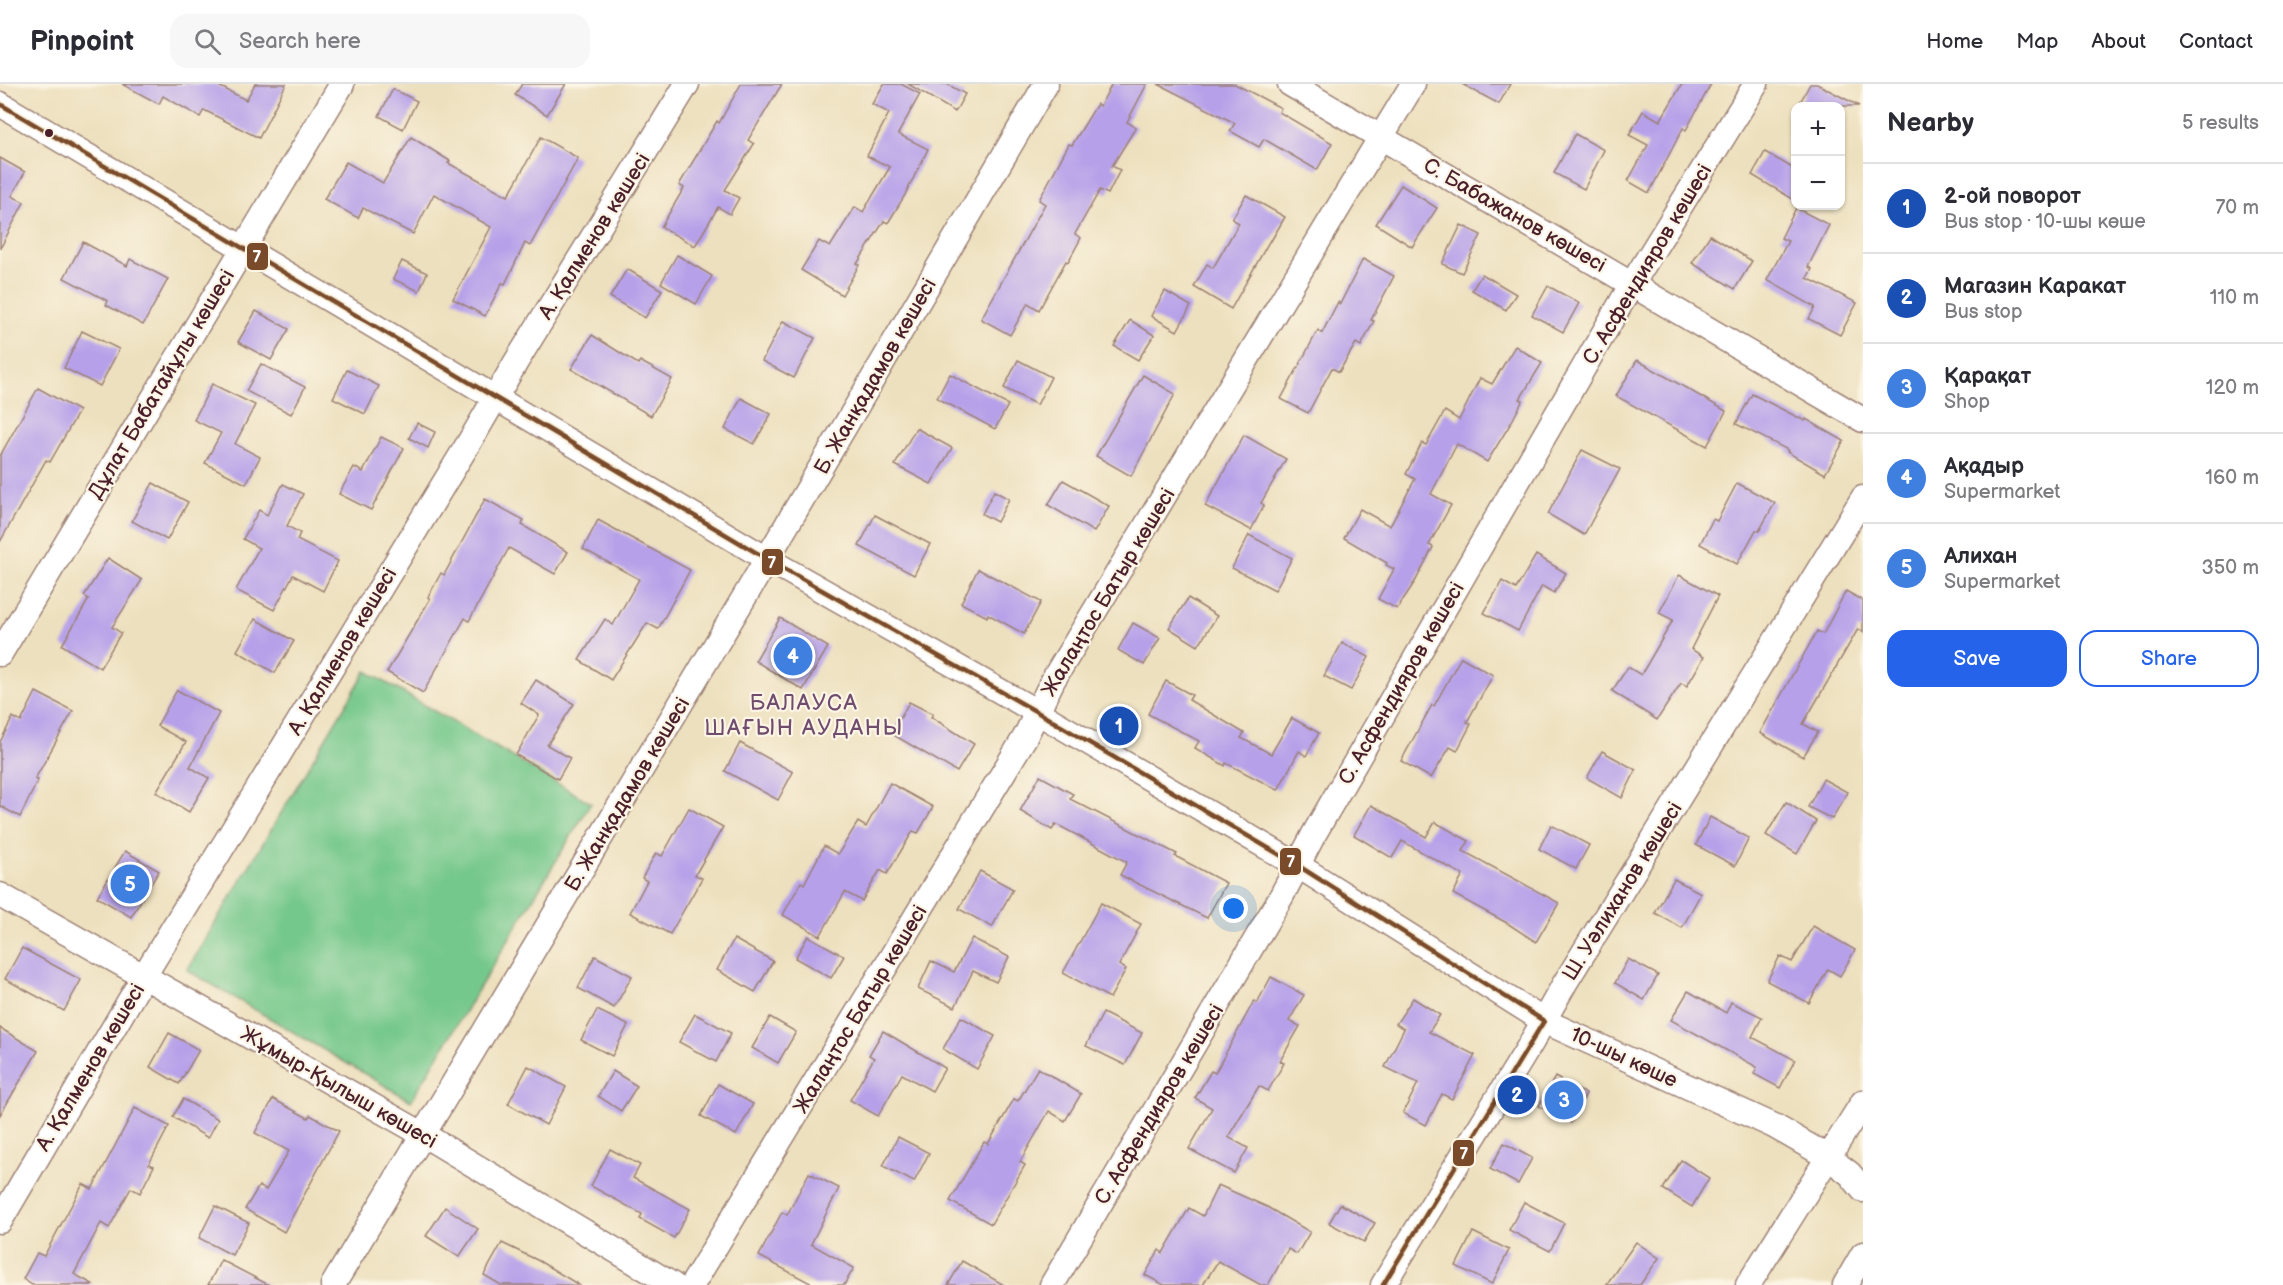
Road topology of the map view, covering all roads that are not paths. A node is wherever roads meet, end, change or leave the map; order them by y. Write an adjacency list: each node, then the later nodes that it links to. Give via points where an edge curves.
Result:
1 (342, 84): 9 (street, Дұлат Бабатайұлы көшесі)
2 (687, 84): 11 (street, А. Қалменов көшесі)
3 (1046, 84): 14 (street, Б. Жанқадамов көшесі)
4 (1290, 84): 8 (street, С. Бабажанов көшесі)
5 (1413, 84): 8 (street, Жалаңтос Батыр көшесі)
6 (1756, 84): 10 (street, С. Асфендияров көшесі)
7 (0, 104): 9 (street, 10-шы көше)
8 (1381, 138): 10 (street, С. Бабажанов көшесі); 16 (street, Жалаңтос Батыр көшесі)
9 (243, 248): 11 (street, 10-шы көше); 15 (street, Дұлат Бабатайұлы көшесі)
10 (1632, 284): 12 (street, С. Бабажанов көшесі); 17 (street, С. Асфендияров көшесі)
11 (495, 398): 14 (street, 10-шы көше); 19 (street, А. Қалменов көшесі)
12 (1863, 420)
13 (1863, 498): 20 (street, Ш. Уәлиханов көшесі)
14 (767, 559): 16 (street, 10-шы көше); 22 (street, Б. Жанқадамов көшесі)
15 (0, 654)
16 (1037, 712): 17 (street, 10-шы көше); 29 (street, Жалаңтос Батыр көшесі)
17 (1297, 865): 20 (street, 10-шы көше); 30 (street, С. Асфендияров көшесі)
18 (0, 895): 19 (street, Жұмыр-Қылыш көшесі)
19 (144, 976): 22 (street, Жұмыр-Қылыш көшесі); 25 (street, А. Қалменов көшесі)
20 (1544, 1021): 23 (street, 10-шы көше, via 1774,1126); 31 (street, Ш. Уәлиханов көшесі)
21 (1863, 1102): 23 (street)
22 (424, 1135): 27 (street, Б. Жанқадамов көшесі); 28 (street, Жұмыр-Қылыш көшесі)
23 (1828, 1157): 24 (street, 10-шы көше); 32 (street)
24 (1863, 1190)
25 (0, 1221)
26 (1863, 1254): 33 (street)
27 (333, 1285)
28 (673, 1285)
29 (692, 1285)
30 (1052, 1285)
31 (1383, 1285)
32 (1748, 1285)
33 (1845, 1285)

